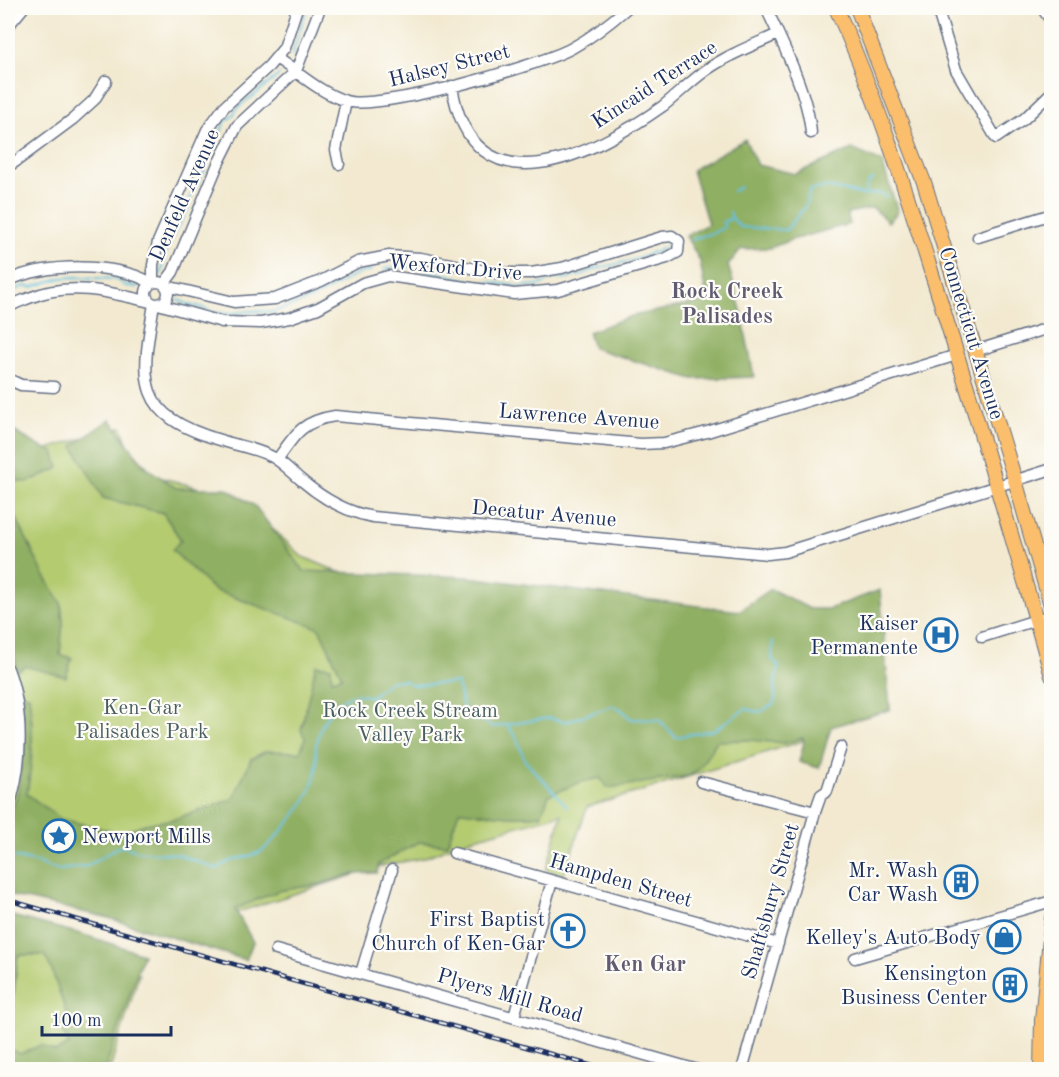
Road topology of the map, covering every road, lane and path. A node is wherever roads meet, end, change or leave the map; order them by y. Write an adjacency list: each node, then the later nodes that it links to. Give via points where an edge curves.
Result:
1 (23, 8): 11 (street)
2 (297, 8): 13 (street, Denfeld Avenue, via 284,48)
3 (320, 8): 14 (street, Denfeld Avenue)
4 (627, 8): 16 (street, Halsey Street, via 591,36 549,59)
5 (766, 8): 12 (street)
6 (836, 8): 23 (main road, Connecticut Avenue)
7 (856, 8): 22 (main road, Connecticut Avenue)
8 (937, 8): 17 (street, via 956,70 996,138 1024,119)
9 (1042, 8): 10 (street)
10 (1052, 22)
11 (8, 26)
12 (778, 34): 16 (street, Kincaid Terrace, via 706,70 625,131 593,147 534,164 512,164 478,147 469,137); 19 (street, via 809,114)
13 (276, 58): 14 (street, Halsey Street); 27 (street, Denfeld Avenue, via 224,107 207,130 158,242 153,266)
14 (296, 71): 18 (street, Halsey Street); 27 (street, Denfeld Avenue, via 237,126 173,272)
15 (106, 81): 21 (street, via 94,100 73,119)
16 (452, 86): 18 (street, Halsey Street, via 375,103)
17 (1052, 92)
18 (346, 101): 20 (street, via 336,150)
19 (811, 133)
20 (339, 164)
21 (8, 166)
22 (921, 171): 23 (main road); 31 (main road, Connecticut Avenue)
23 (903, 177): 32 (main road, Connecticut Avenue)
24 (1052, 214): 25 (street)
25 (978, 237)
26 (8, 282): 27 (street, Wexford Drive, via 49,269 82,267 103,268)
27 (158, 284): 28 (street, via 146,290 147,298); 28 (street, via 168,296); 28 (street, Wexford Drive, via 234,302 275,299 358,262 389,256 422,258 496,273 531,273 562,268 662,237 672,236 679,241 678,252 667,258 558,291 514,294 388,276 363,283 318,308 261,323 222,322)
28 (154, 303): 29 (street, Wexford Drive, via 77,287 38,294); 35 (street, Decatur Avenue, via 145,368 147,386 156,403 191,432)
29 (8, 308)
30 (1052, 327): 31 (street)
31 (975, 351): 37 (main road, Connecticut Avenue)
32 (957, 355): 35 (street, Lawrence Avenue, via 664,442 641,444 335,416 304,425); 38 (main road, Connecticut Avenue)
33 (8, 379): 34 (street, via 21,385)
34 (54, 387)
35 (277, 460): 38 (street, Decatur Avenue, via 310,488 357,514 768,554)
36 (1052, 469): 37 (street, Decatur Avenue)
37 (1015, 480): 38 (street, Decatur Avenue); 39 (main road, Connecticut Avenue)
38 (997, 485): 41 (main road, Connecticut Avenue)
39 (1052, 609)
40 (1052, 615): 41 (street)
41 (1036, 620): 42 (street); 44 (main road, Connecticut Avenue)
42 (982, 637)
43 (8, 669): 47 (street, via 16,696 19,734 16,775)
44 (1052, 676)
45 (841, 747): 48 (street, Shaftsbury Street, via 827,791 821,795)
46 (702, 782): 48 (street)
47 (8, 808)
48 (815, 812): 54 (street, Shaftsbury Street)
49 (454, 853): 51 (street, Hampden Street)
50 (392, 870): 57 (street)
51 (552, 881): 54 (street, Hampden Street); 58 (street)
52 (1052, 901): 56 (street)
53 (1052, 918): 61 (main road, via 1042,1009)
54 (777, 944): 60 (street, Shaftsbury Street)
55 (276, 950): 57 (street, Plyers Mill Road)
56 (855, 958)
57 (361, 972): 58 (street, Plyers Mill Road)
58 (514, 1017): 59 (street, Plyers Mill Road)
59 (698, 1070)
60 (742, 1070)
61 (1041, 1070)

